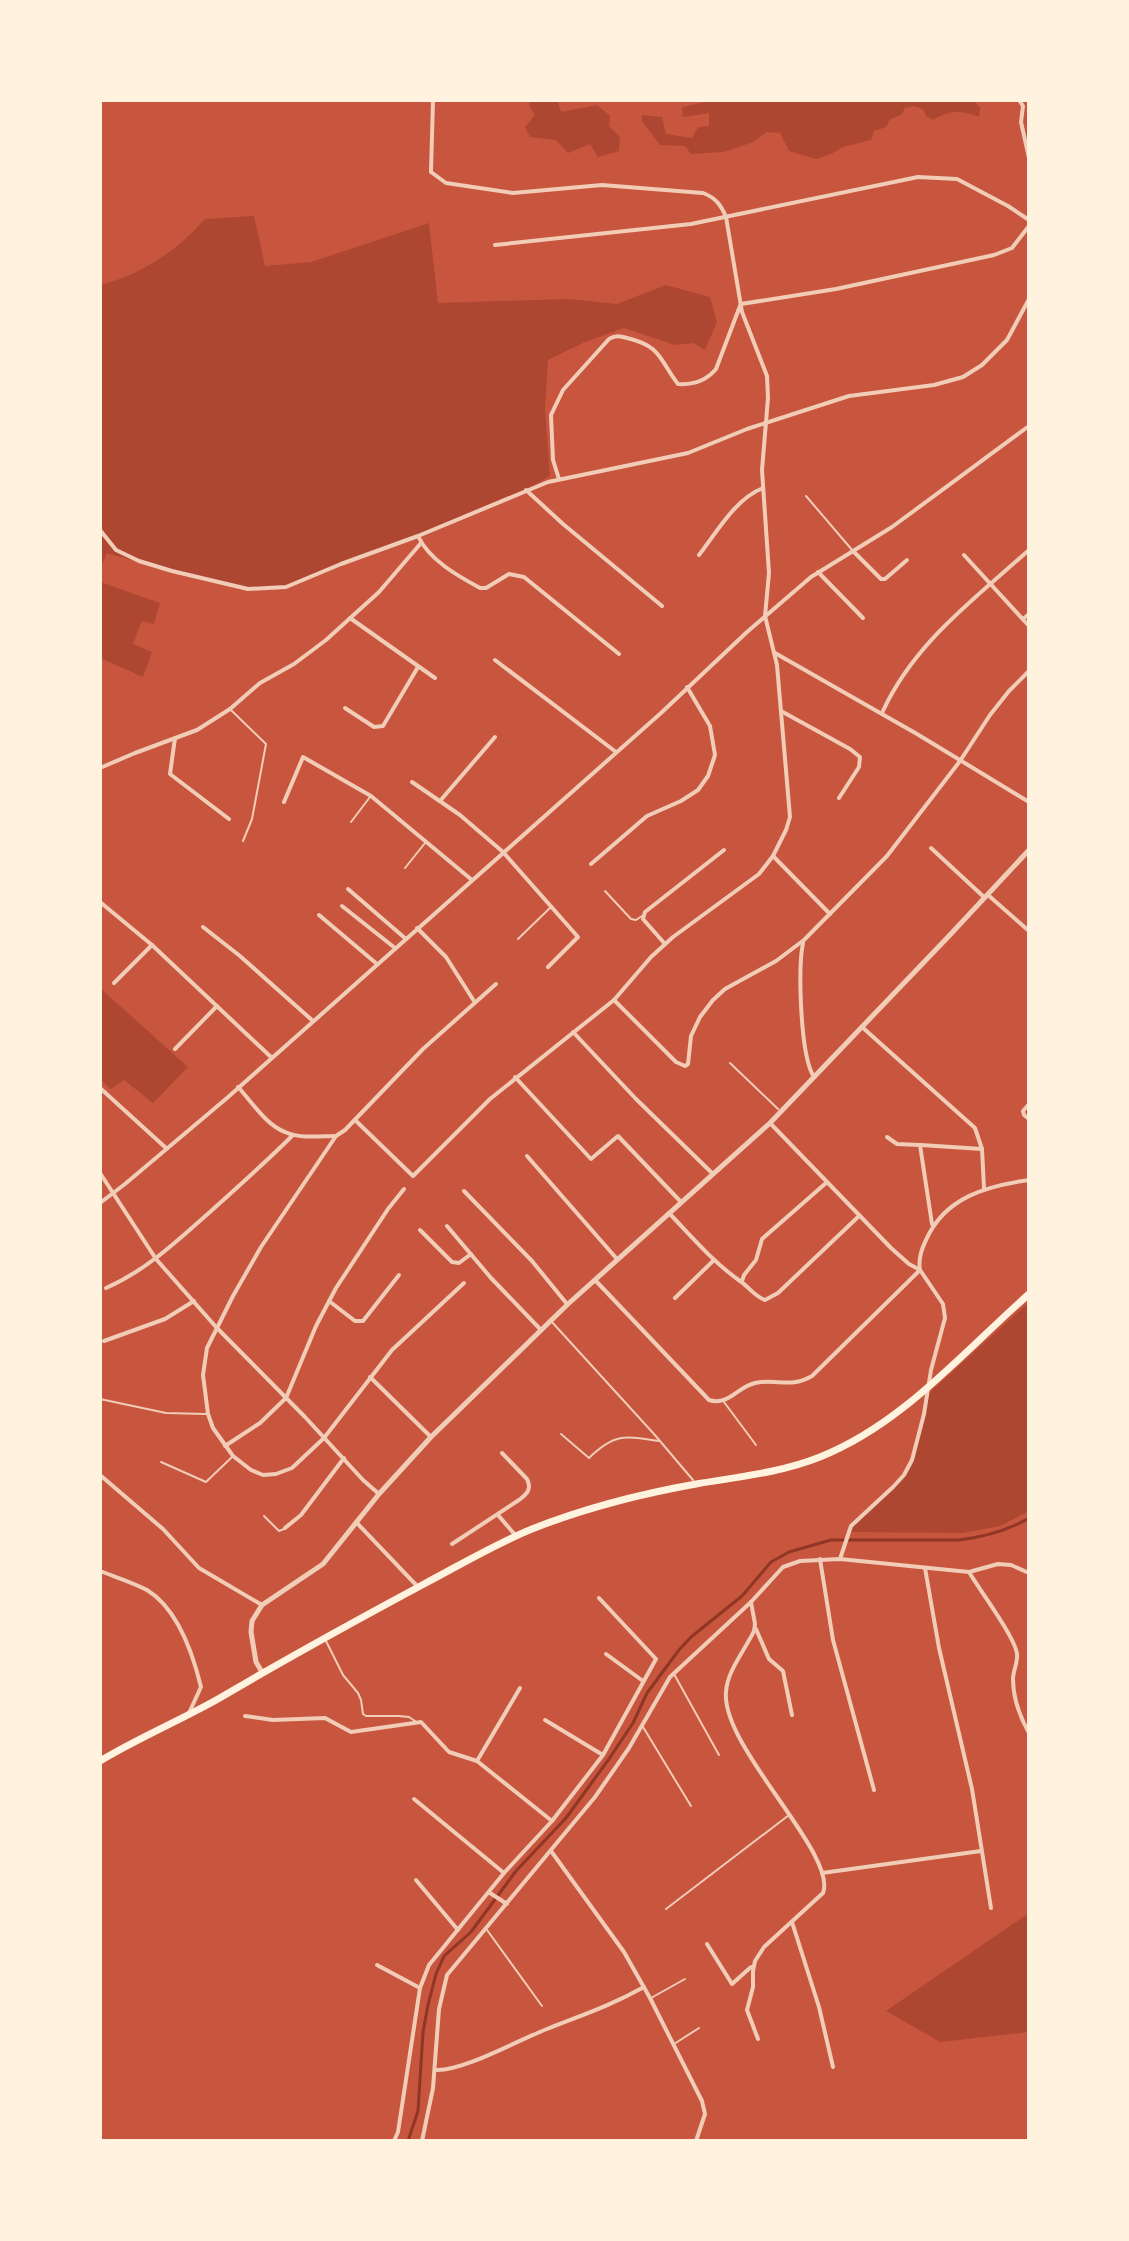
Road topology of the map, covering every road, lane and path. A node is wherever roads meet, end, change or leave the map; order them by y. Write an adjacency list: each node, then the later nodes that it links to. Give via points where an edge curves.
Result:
1 (433, 100): 5 (street, via 431,172 446,183 513,193 602,185 703,193 717,201)
2 (1019, 100): 3 (street)
3 (1026, 106): 4 (street, via 1022,129)
4 (1029, 158)
5 (726, 217): 6 (street, via 905,179 940,177 965,182); 7 (street); 9 (street)
6 (1029, 223): 9 (street, via 1012,248 1001,253)
7 (495, 245)
8 (1029, 299): 10 (street, via 1007,340 968,375 849,396)
9 (741, 304): 10 (street, via 767,376); 12 (street, via 719,364 692,384 678,384 654,348 612,337 563,390 551,415 553,465)
10 (767, 423): 12 (street, via 688,453); 13 (street)
11 (1029, 426): 20 (street)
12 (559, 479): 14 (street)
13 (763, 488): 21 (street, via 739,503); 28 (street, via 769,573)
14 (526, 490): 17 (street); 26 (street)
15 (806, 496): 20 (lane)
16 (100, 530): 17 (street, via 116,550 139,561 258,590 286,587)
17 (418, 536): 18 (street)
18 (421, 543): 29 (street); 34 (street, via 482,589 509,574 524,577)
19 (1029, 550): 25 (street)
20 (853, 551): 23 (street, via 881,579); 24 (street)
21 (699, 555)
22 (964, 555): 25 (street)
23 (907, 560)
24 (818, 572): 28 (street); 30 (street)
25 (991, 584): 31 (street); 43 (street, via 920,653)
26 (662, 606)
27 (1029, 614): 31 (street)
28 (765, 616): 33 (street); 39 (street)
29 (350, 618): 36 (street); 41 (street)
30 (863, 618)
31 (1023, 619): 32 (street)
32 (1029, 626)
33 (775, 653): 42 (street); 43 (street)
34 (619, 654)
35 (495, 660): 46 (street)
36 (418, 667): 38 (street); 40 (street, via 383,726 374,727)
37 (1029, 671): 47 (street, via 990,715)
38 (435, 678)
39 (687, 687): 46 (street); 64 (street, via 710,726 715,755 708,776 698,790 647,816)
40 (345, 708)
41 (230, 709): 45 (street); 57 (lane, via 266,744)
42 (781, 711): 51 (street, via 860,757); 63 (street, via 790,817)
43 (882, 714): 47 (street)
44 (495, 737): 52 (street)
45 (175, 738): 48 (street); 55 (street, via 170,774)
46 (616, 752): 62 (street)
47 (960, 761): 54 (street); 73 (street, via 887,856)
48 (100, 768)
49 (412, 782): 52 (street)
50 (371, 796): 53 (street, via 303,757); 56 (lane); 58 (street)
51 (839, 798)
52 (440, 801): 62 (street)
53 (284, 802)
54 (1029, 802)
55 (229, 819)
56 (351, 822)
57 (243, 841)
58 (426, 842): 65 (lane); 66 (street)
59 (931, 848): 69 (street)
60 (724, 850): 75 (street)
61 (1029, 850): 69 (street)
62 (503, 852): 66 (street); 72 (street)
63 (773, 856): 73 (street); 82 (street, via 749,883)
64 (591, 864)
65 (405, 868)
66 (472, 880): 77 (street)
67 (348, 889): 79 (street)
68 (605, 891): 75 (lane, via 631,919)
69 (987, 896): 78 (street); 93 (street)
70 (100, 902): 83 (street)
71 (342, 906): 84 (street)
72 (552, 907): 80 (lane); 86 (street, via 578,937)
73 (830, 914): 81 (street)
74 (319, 915): 85 (street)
75 (643, 916): 82 (street)
76 (203, 927): 92 (street)
77 (417, 928): 79 (street); 90 (street, via 446,957)
78 (1029, 931)
79 (406, 939): 84 (street)
80 (518, 939)
81 (804, 940): 89 (street, via 713,1000 691,1036 685,1066); 99 (street, via 805,1048)
82 (665, 944): 89 (street)
83 (152, 945): 87 (street); 91 (street)
84 (395, 948): 85 (street)
85 (377, 964): 92 (street)
86 (548, 967)
87 (114, 983)
88 (496, 984): 90 (street)
89 (614, 1000): 94 (street)
90 (474, 1001): 105 (street)
91 (217, 1006): 95 (street); 96 (street)
92 (313, 1021): 96 (street)
93 (862, 1026): 99 (street); 112 (street, via 968,1120)
94 (573, 1032): 98 (street); 115 (street)
95 (175, 1049)
96 (272, 1058): 100 (street)
97 (730, 1063): 103 (lane)
98 (515, 1077): 105 (street, via 413,1176); 122 (street, via 591,1159 618,1136)
99 (814, 1077): 103 (street)
100 (238, 1087): 107 (street, via 273,1125); 111 (street)
101 (100, 1088): 111 (street)
102 (1029, 1104): 104 (street, via 1023,1111)
103 (780, 1111): 106 (street)
104 (1029, 1119)
105 (355, 1120): 108 (street)
106 (770, 1123): 115 (street); 117 (street)
107 (293, 1135): 108 (street); 130 (street)
108 (336, 1136): 145 (street, via 268,1236)
109 (887, 1137): 110 (street, via 897,1144)
110 (920, 1145): 112 (street); 127 (street)
111 (166, 1148): 121 (street)
112 (982, 1149): 118 (street)
113 (527, 1156): 131 (street)
114 (100, 1173): 121 (street)
115 (713, 1174): 122 (street)
116 (1029, 1180): 118 (street)
117 (826, 1183): 125 (street); 136 (street, via 762,1239)
118 (984, 1188): 127 (street, via 956,1203)
119 (404, 1189): 142 (street)
120 (464, 1191): 143 (street)
121 (113, 1194): 123 (street); 130 (street)
122 (681, 1202): 124 (street)
123 (100, 1203)
124 (669, 1212): 131 (street); 132 (street)
125 (859, 1216): 133 (street); 136 (street, via 769,1300 758,1298)
126 (447, 1226): 129 (street)
127 (933, 1227): 133 (street, via 920,1255)
128 (420, 1230): 129 (street, via 452,1262)
129 (471, 1254): 146 (street)
130 (156, 1259): 138 (street); 141 (street)
131 (617, 1259): 135 (street)
132 (714, 1260): 136 (street); 140 (street)
133 (920, 1270): 149 (street, via 945,1314); 152 (street, via 812,1376 788,1384 756,1383)
134 (399, 1275): 142 (street, via 363,1321 355,1321)
135 (595, 1280): 143 (street); 152 (street, via 709,1400)
136 (742, 1282)
137 (464, 1283): 148 (street, via 402,1339)
138 (106, 1288)
139 (1029, 1294): 149 (main road)
140 (675, 1298)
141 (194, 1301): 145 (street); 147 (street, via 165,1319)
142 (329, 1301): 150 (street)
143 (568, 1304): 144 (street)
144 (550, 1320): 146 (street); 157 (lane)
145 (216, 1327): 150 (street); 153 (street, via 203,1366)
146 (541, 1330): 155 (street)
147 (104, 1341)
148 (370, 1377): 155 (street); 156 (street)
149 (930, 1385): 165 (main road, via 867,1433 821,1457); 174 (street, via 907,1469 851,1526)
150 (286, 1398): 156 (street); 159 (street)
151 (100, 1399): 153 (lane, via 166,1413)
152 (723, 1401): 158 (lane)
153 (208, 1414): 159 (street)
154 (561, 1434): 157 (lane, via 589,1458 604,1443 627,1436)
155 (431, 1437): 166 (street)
156 (324, 1438): 161 (street, via 306,1457 276,1474 257,1473); 162 (street)
157 (660, 1441): 165 (lane)
158 (756, 1445)
159 (225, 1446): 161 (street)
160 (502, 1453): 167 (street, via 529,1488)
161 (233, 1456): 163 (lane, via 206,1482)
162 (344, 1458): 166 (street); 170 (street)
163 (161, 1462)
164 (100, 1475): 182 (street, via 199,1568)
165 (697, 1484): 171 (main road, via 614,1501)
166 (379, 1494): 169 (street)
167 (498, 1515): 171 (street); 172 (street)
168 (264, 1516): 170 (lane, via 279,1531)
169 (356, 1522): 179 (street); 182 (street, via 317,1569)
170 (285, 1528)
171 (516, 1536): 179 (main road)
172 (452, 1544)
173 (820, 1559): 174 (street); 181 (street, via 788,1564); 201 (street, via 833,1640)
174 (840, 1559): 175 (street)
175 (925, 1568): 177 (street); 207 (street)
176 (100, 1571): 190 (street, via 152,1593 176,1623 201,1687)
177 (969, 1572): 178 (street, via 1004,1564); 196 (street, via 1015,1649 1014,1695)
178 (1029, 1573)
179 (418, 1587): 184 (main road)
180 (599, 1598): 188 (street, via 656,1659)
181 (751, 1602): 183 (street); 187 (street)
182 (262, 1605): 186 (street, via 251,1632)
183 (755, 1627): 191 (street, via 769,1659 783,1671); 204 (street, via 728,1681 726,1706 749,1754)
184 (325, 1637): 186 (main road); 194 (lane, via 358,1693 363,1714)
185 (606, 1654): 188 (street)
186 (262, 1672): 190 (main road)
187 (674, 1672): 195 (street); 198 (lane)
188 (643, 1681): 197 (street)
189 (520, 1688): 200 (street)
190 (189, 1714): 199 (main road)
191 (792, 1715)
192 (245, 1716): 194 (street, via 325,1718 356,1732)
193 (545, 1720): 197 (street)
194 (416, 1722): 200 (street, via 449,1752)
195 (642, 1726): 203 (lane); 206 (street)
196 (1029, 1733)
197 (603, 1755): 205 (street)
198 (719, 1755)
199 (100, 1761)
200 (477, 1761): 205 (street)
201 (874, 1790)
202 (414, 1799): 208 (street)
203 (691, 1806)
204 (789, 1815): 209 (street); 214 (lane)
205 (552, 1821): 208 (street)
206 (551, 1851): 212 (street); 222 (street)
207 (981, 1851): 209 (street); 213 (street)
208 (504, 1873): 211 (street)
209 (822, 1873): 215 (street, via 823,1893)
210 (416, 1880): 216 (street)
211 (491, 1894): 212 (street); 216 (street)
212 (504, 1902): 217 (street)
213 (991, 1908)
214 (666, 1909)
215 (792, 1922): 220 (street, via 764,1947); 229 (street)
216 (458, 1930): 223 (street, via 429,1965)
217 (486, 1930): 225 (lane); 230 (street, via 445,1980)
218 (707, 1944): 220 (street, via 732,1984)
219 (377, 1965): 223 (street)
220 (753, 1966): 227 (street, via 747,2010)
221 (685, 1979): 224 (lane)
222 (644, 1987): 224 (street); 230 (street, via 458,2067)
223 (420, 1988): 231 (street)
224 (650, 1998): 228 (street)
225 (542, 2006)
226 (699, 2028): 228 (lane)
227 (758, 2039)
228 (673, 2044): 233 (street, via 705,2109)
229 (833, 2067)
230 (436, 2070): 232 (street)
231 (394, 2141)
232 (422, 2141)
233 (696, 2141)

